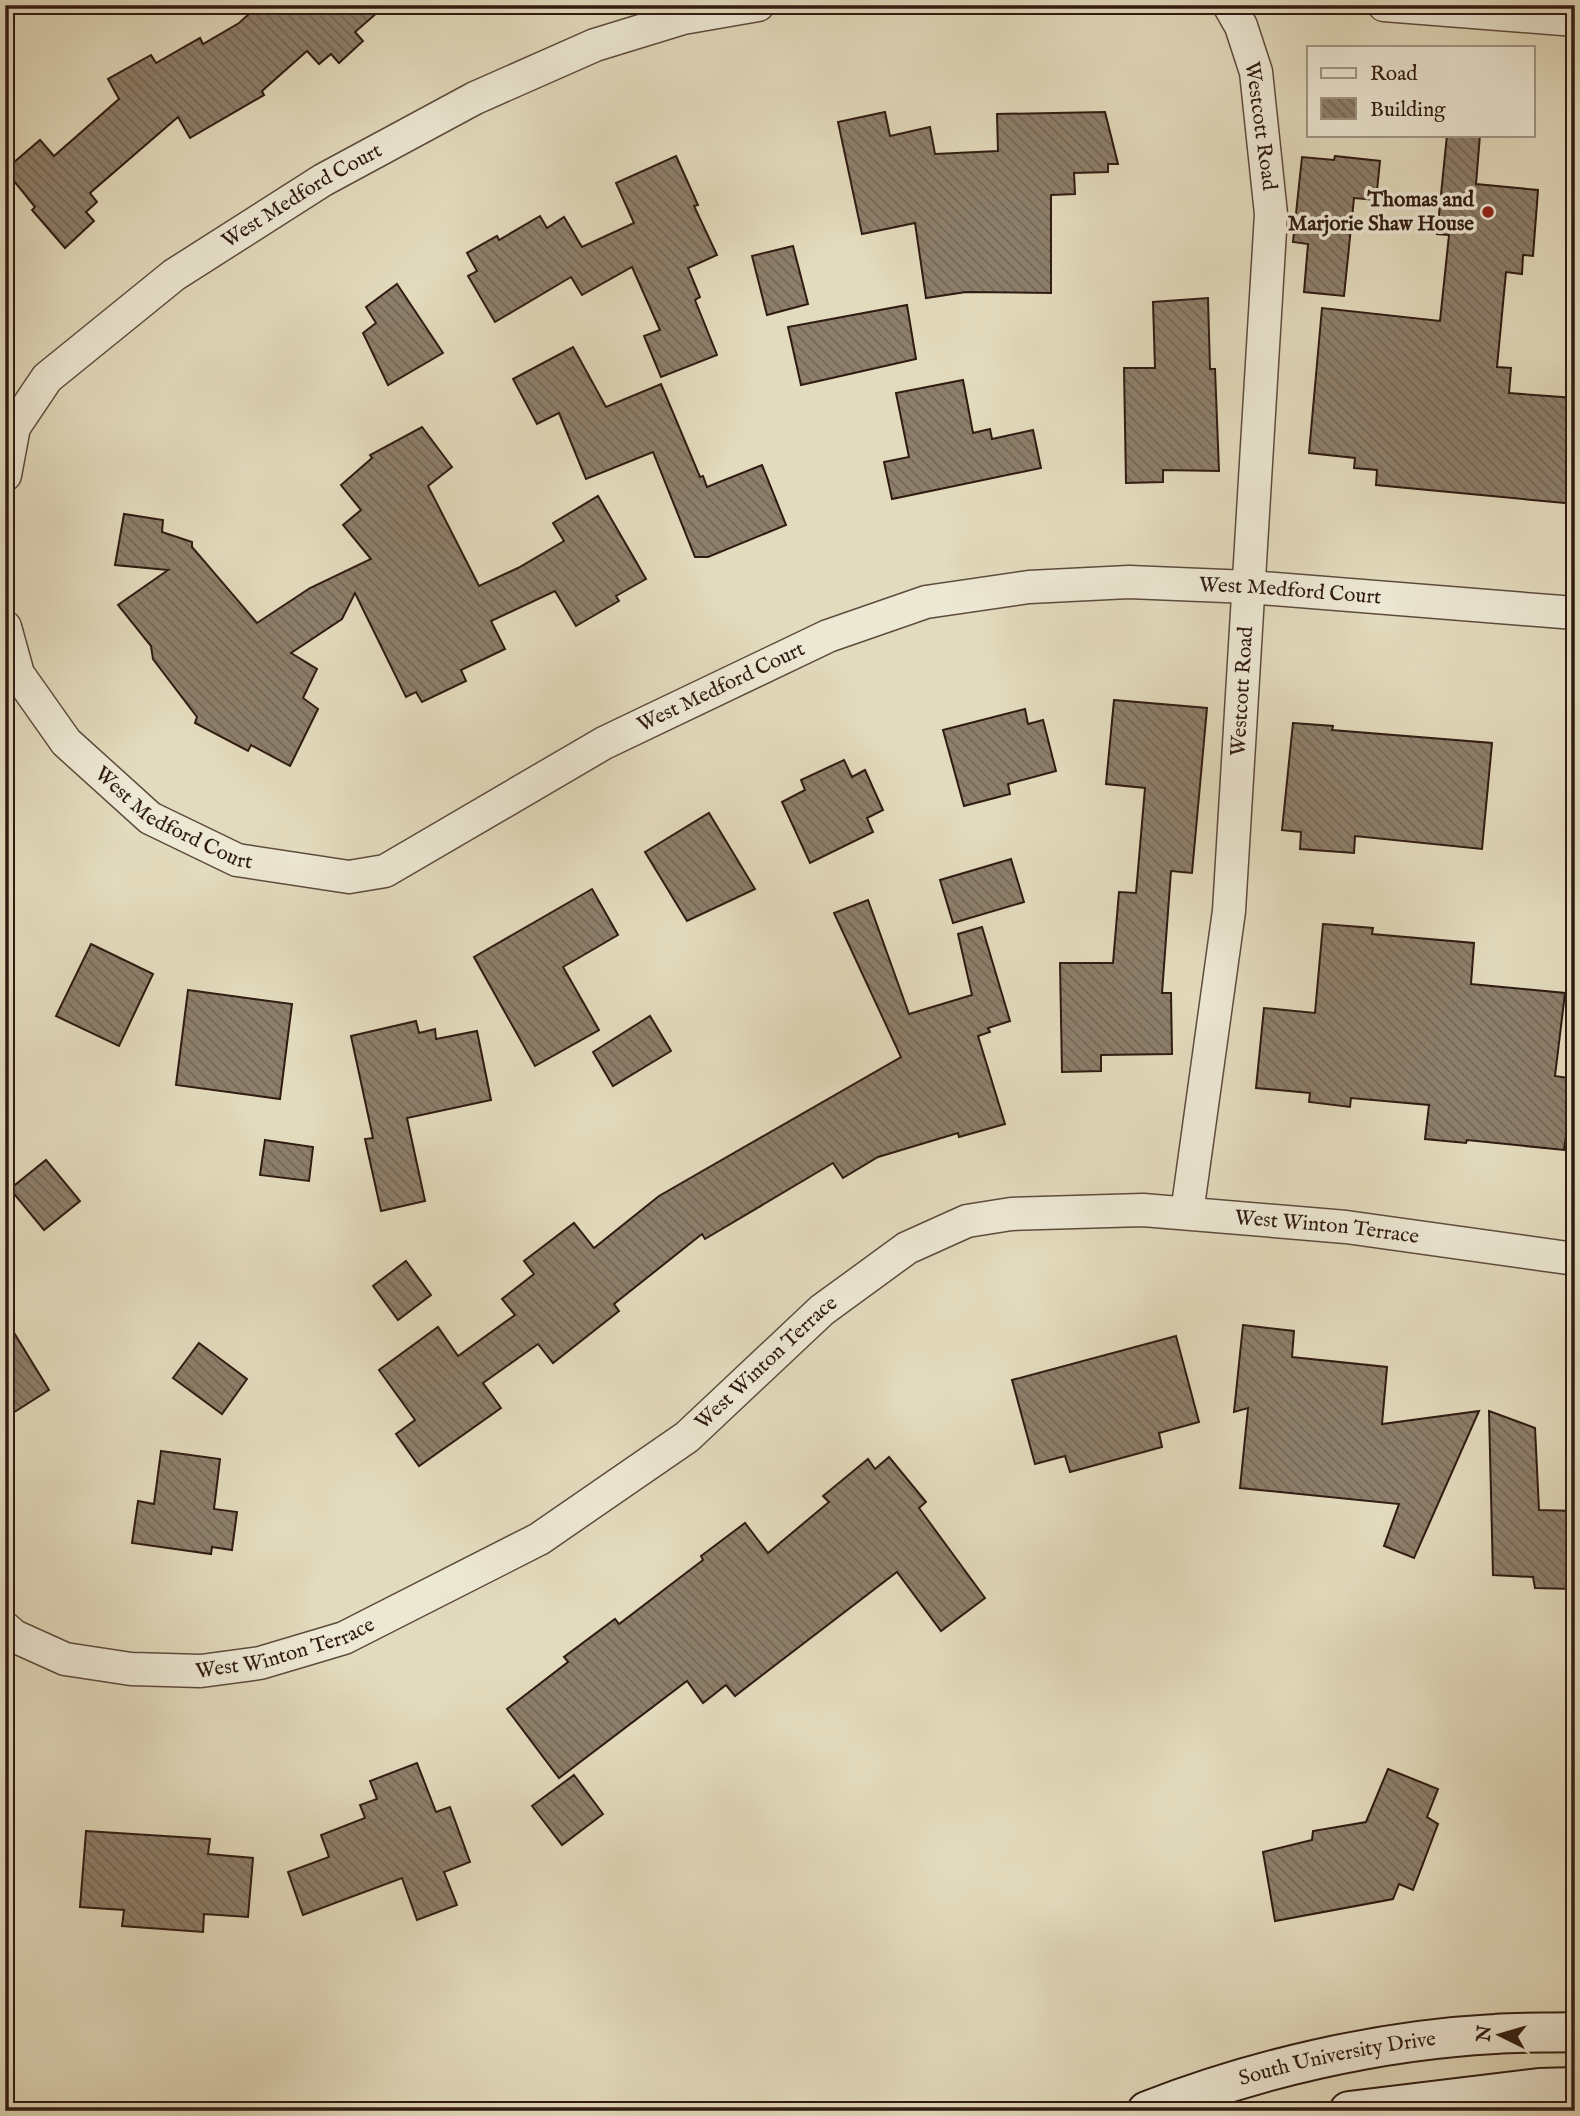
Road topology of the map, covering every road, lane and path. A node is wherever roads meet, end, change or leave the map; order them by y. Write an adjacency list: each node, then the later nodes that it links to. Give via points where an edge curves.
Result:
1 (758, 5): 4 (street, West Medford Court)
2 (1229, 5): 7 (street, Westcott Road, via 1256,72 1271,214)
3 (1384, 5): 5 (street)
4 (690, 12): 6 (street, West Medford Court, via 595,45 475,98 323,180 174,275 47,378 14,427)
5 (1575, 20)
6 (5, 475)
7 (1249, 587): 8 (street, West Medford Court); 9 (street, West Medford Court, via 1116,582 1029,587 926,602 828,636 616,737 385,871 349,877 237,860 150,818 65,742 19,674); 10 (street, Westcott Road, via 1229,911)
8 (1575, 613)
9 (5, 627)
10 (1187, 1213): 11 (street, West Winton Terrace, via 1346,1227); 12 (street, West Winton Terrace, via 1011,1214 967,1222 907,1248 822,1310 687,1437 540,1539 344,1638 260,1663 201,1671 65,1659)
11 (1575, 1259)
12 (5, 1628)
13 (1575, 2032): 15 (main road, South University Drive, via 1494,2034 1394,2045 1288,2067)
14 (1575, 2087): 16 (main road)
15 (1147, 2111)
16 (1349, 2111)

